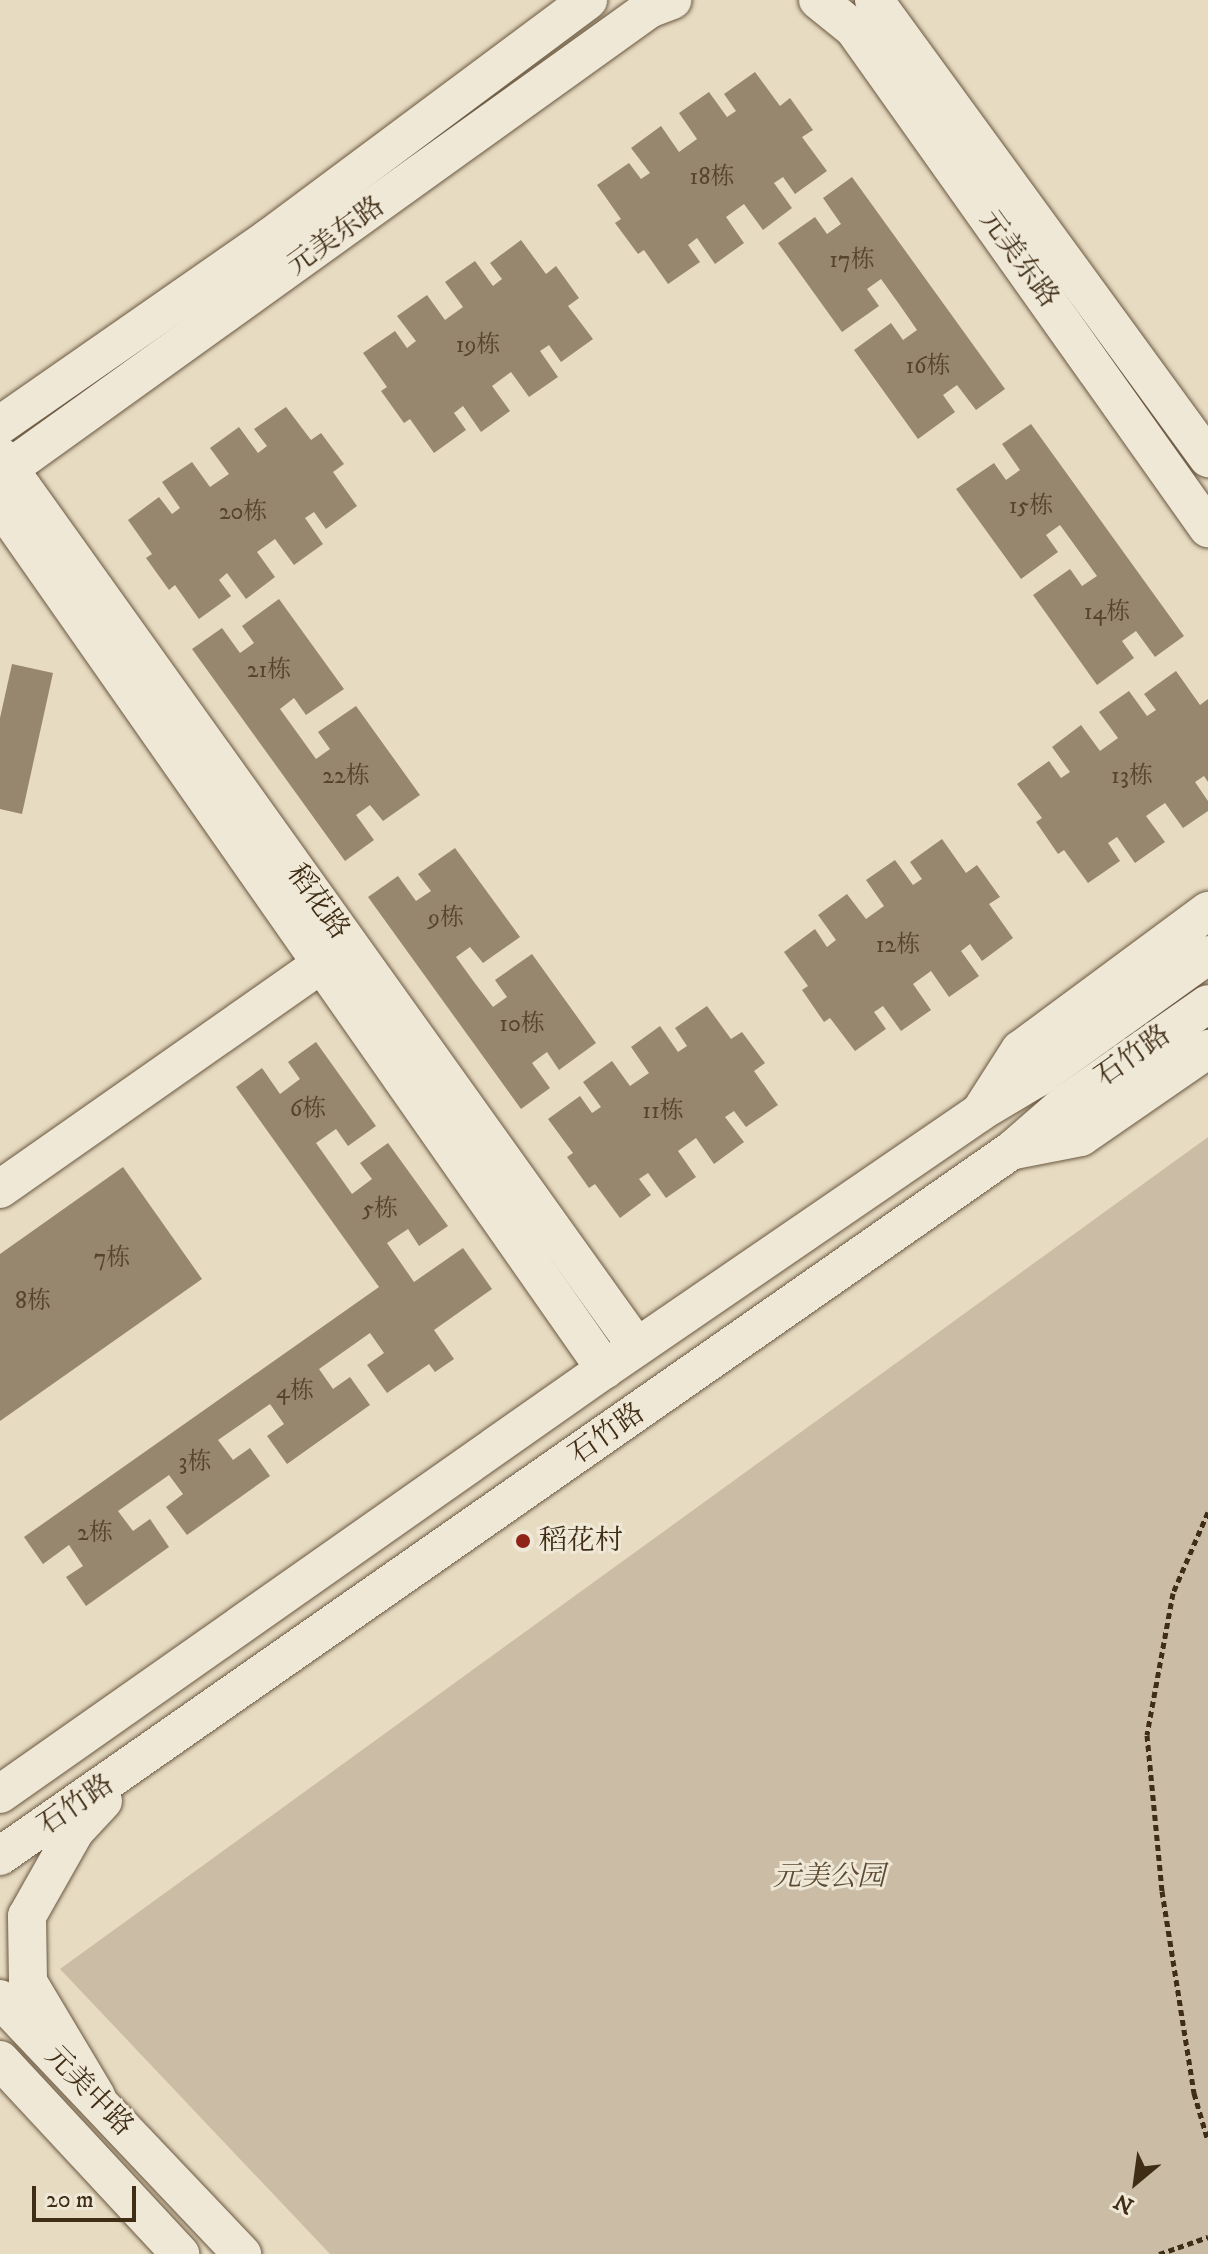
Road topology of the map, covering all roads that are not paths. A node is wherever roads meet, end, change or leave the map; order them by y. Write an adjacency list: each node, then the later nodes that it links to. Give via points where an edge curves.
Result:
1 (588, 0): 5 (street, 元美东路, via 269,238)
2 (672, 0): 7 (street, 元美东路, via 649,9)
3 (818, 0): 8 (street, 元美东路, via 854,29)
4 (874, 0): 6 (street, 元美东路)
5 (0, 425)
6 (1208, 458)
7 (2, 476): 11 (street, 稻花路); 17 (street, 稻花路)
8 (1208, 528)
9 (1208, 911): 14 (street, via 1020,1050)
10 (1208, 955): 14 (street, 石竹路, via 1037,1078)
11 (321, 964): 16 (street); 18 (street, 稻花路)
12 (1208, 1004): 15 (street, 石竹路, via 1065,1104)
13 (1208, 1049): 15 (street, via 1081,1137)
14 (980, 1112): 17 (street, 石竹路)
15 (1012, 1150): 21 (street, 石竹路)
16 (0, 1189)
17 (637, 1347): 18 (street, 石竹路)
18 (605, 1369): 19 (street, 石竹路)
19 (99, 1723): 20 (street); 22 (street, 石竹路)
20 (0, 1763)
21 (137, 1764): 23 (street, 石竹路); 27 (street, via 75,1831 27,1916 28,1982)
22 (0, 1794)
23 (0, 1856)
24 (0, 1999): 27 (street, 元美中路)
25 (0, 2060): 28 (street, 元美中路)
26 (0, 2083): 28 (street)
27 (96, 2096): 30 (street, 元美中路)
28 (61, 2129): 29 (street, 元美中路)
29 (180, 2254)
30 (242, 2254)

